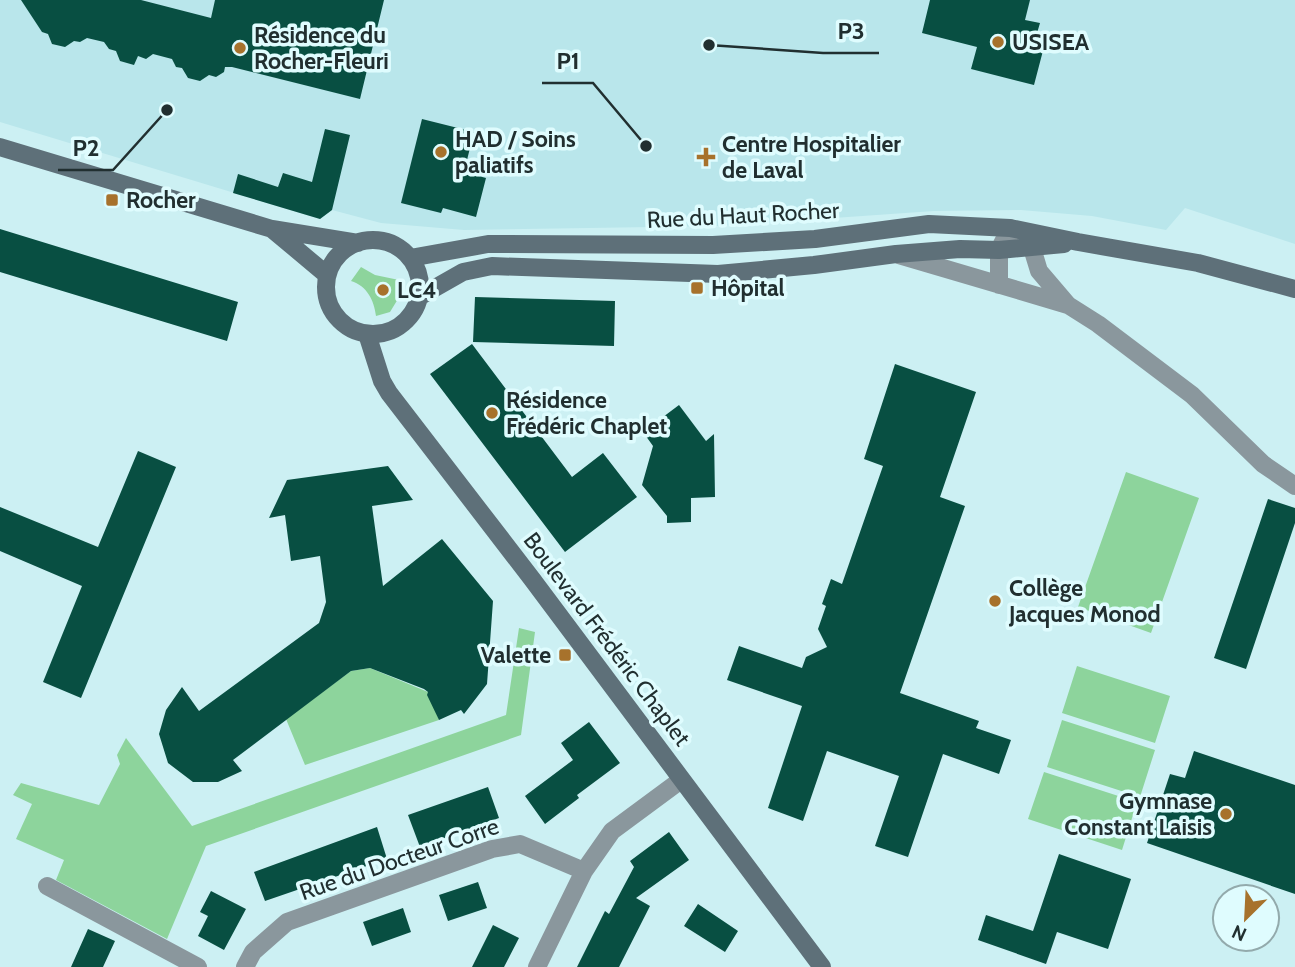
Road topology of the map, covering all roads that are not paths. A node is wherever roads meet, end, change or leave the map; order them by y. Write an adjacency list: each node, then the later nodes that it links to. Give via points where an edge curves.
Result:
1 (0, 148): 3 (street)
2 (1010, 228): 4 (street, Rue du Haut Rocher); 6 (street); 7 (street); 9 (street, Rue du Haut Rocher, via 929,224 815,239 713,245 488,244)
3 (272, 229): 5 (street); 10 (street)
4 (1078, 242): 6 (street, Rue du Haut Rocher); 12 (street, Rue du Haut Rocher, via 1198,263)
5 (358, 243): 9 (street, via 384,242); 10 (street, via 341,252)
6 (1032, 248): 7 (street, Rue du Haut Rocher); 14 (street, via 1039,271)
7 (999, 250): 8 (street, Rue du Haut Rocher); 11 (street)
8 (896, 254): 11 (street); 13 (street, Rue du Haut Rocher, via 718,274 492,267 463,272)
9 (410, 258): 13 (street, via 420,283)
10 (327, 275): 15 (street, via 329,303 336,316)
11 (999, 285): 14 (street)
12 (1295, 289)
13 (419, 297): 15 (street, via 414,310 394,329)
14 (1068, 305): 16 (street, via 1192,396 1263,464)
15 (367, 334): 17 (street, Boulevard Frédéric Chaplet, via 390,393)
16 (1295, 486)
17 (681, 780): 18 (street, via 612,831); 23 (street, Boulevard Frédéric Chaplet)
18 (584, 871): 21 (street, Rue du Docteur Corre, via 520,844 492,849 286,922 253,952); 22 (street)
19 (47, 886): 20 (street)
20 (198, 967)
21 (245, 967)
22 (537, 967)
23 (822, 967)

